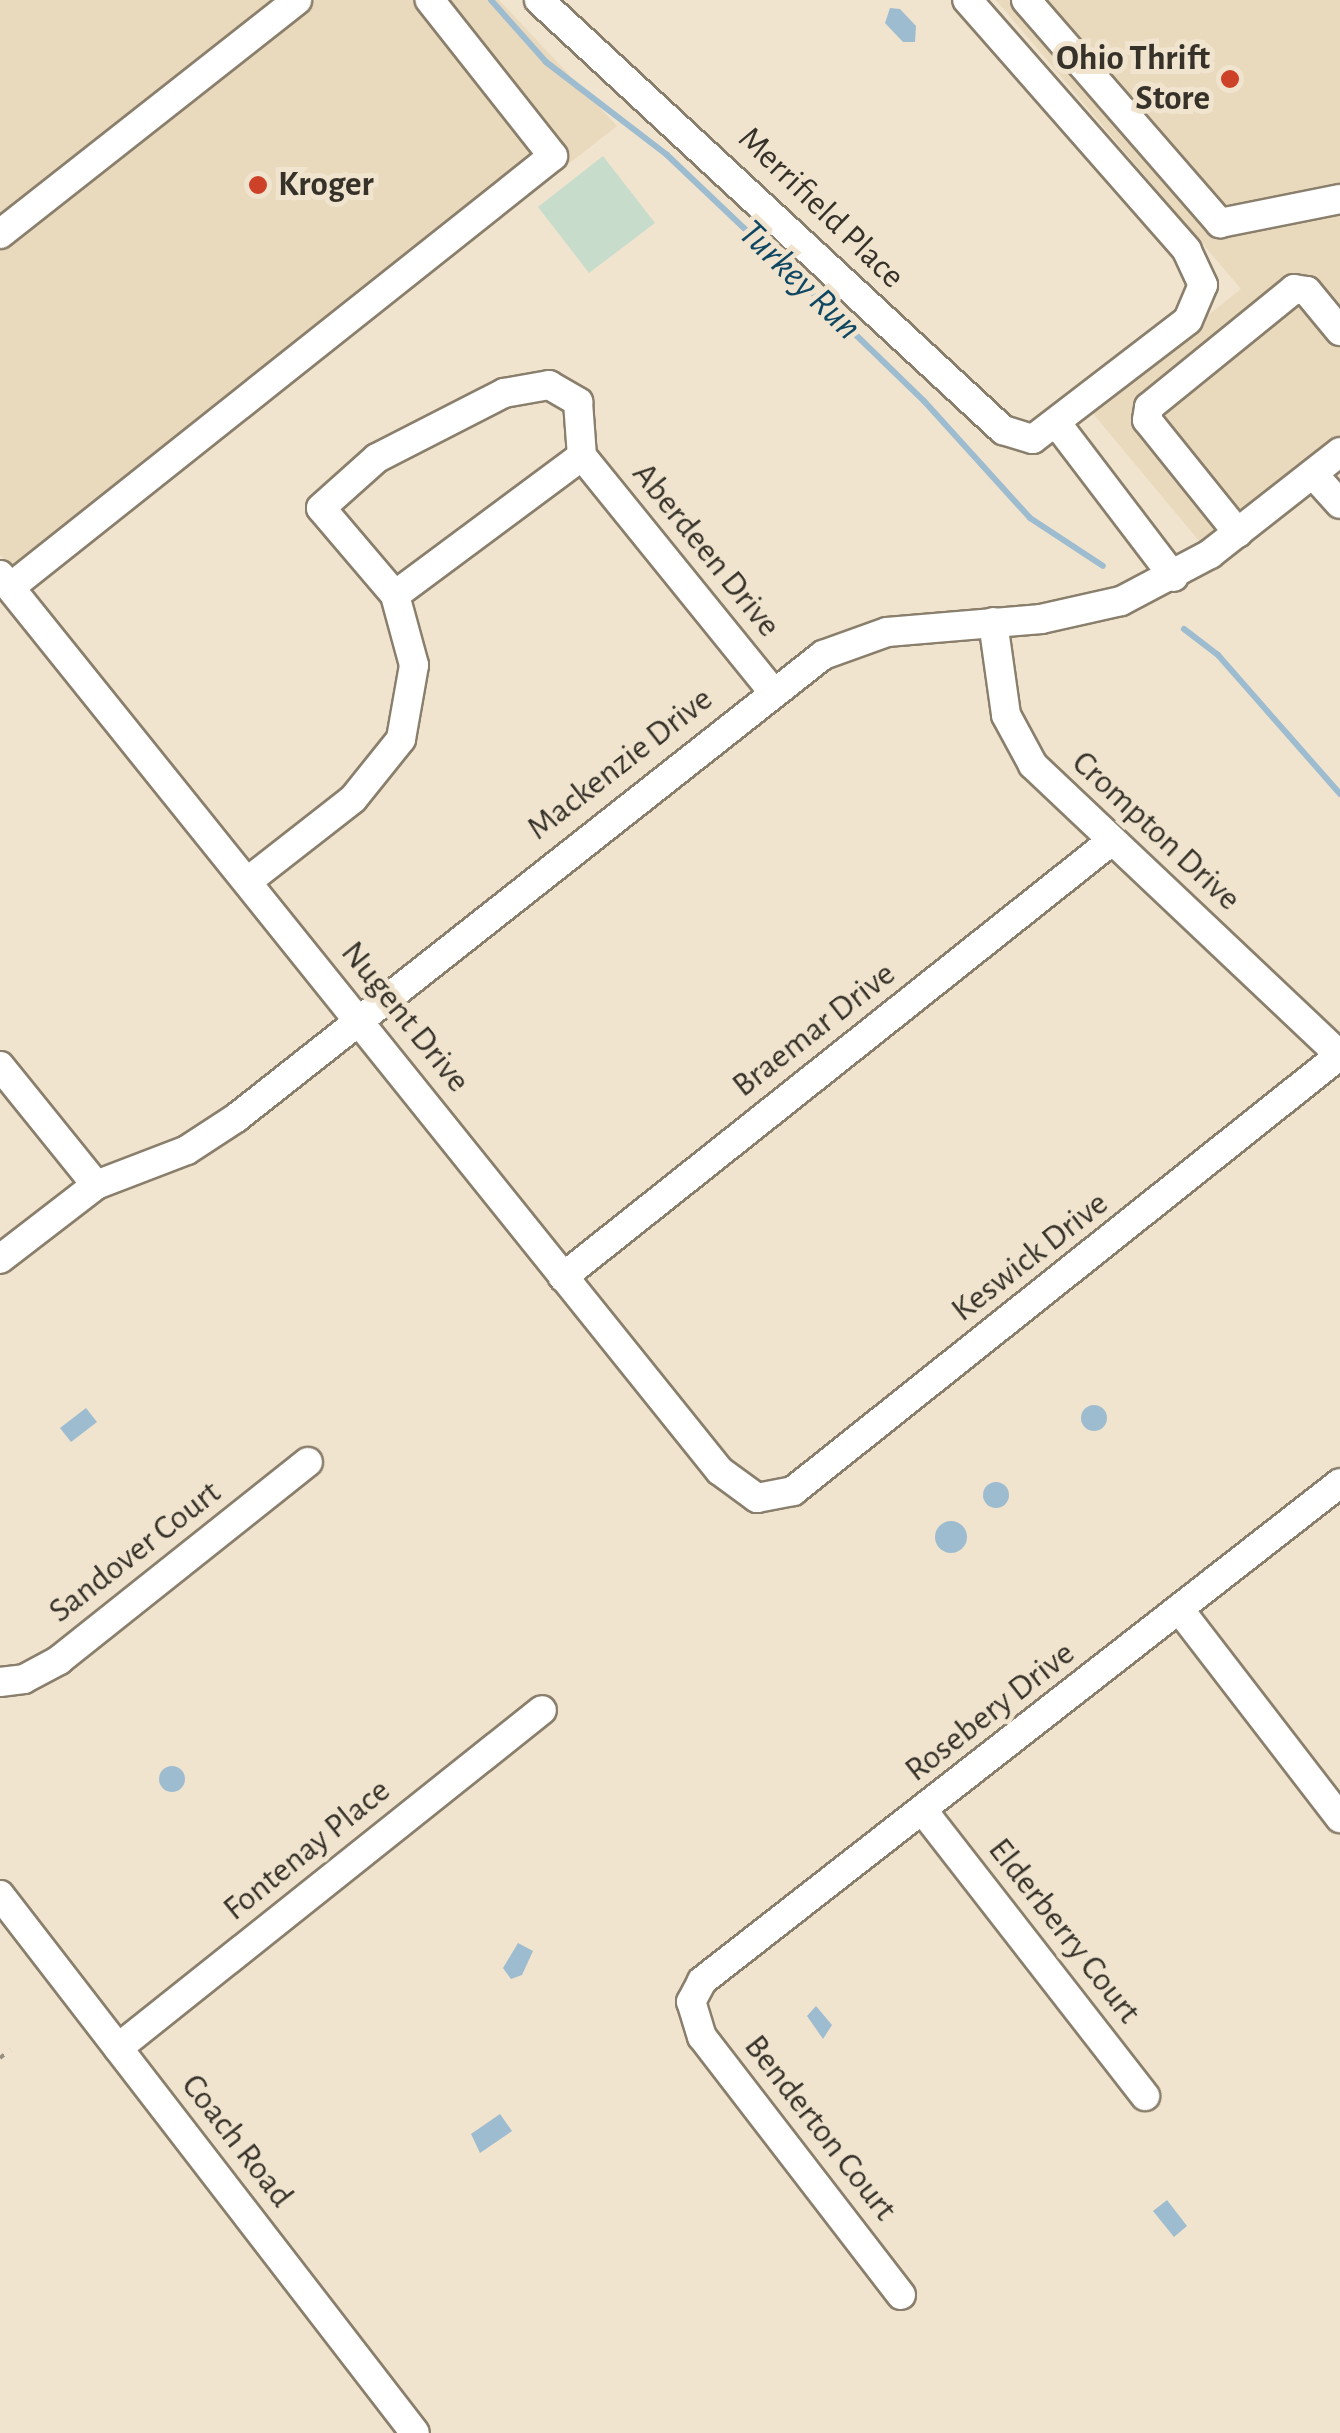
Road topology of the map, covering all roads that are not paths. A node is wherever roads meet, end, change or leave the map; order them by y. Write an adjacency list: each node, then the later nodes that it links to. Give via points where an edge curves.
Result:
1 (297, 0): 7 (street)
2 (430, 0): 16 (street, via 553,156)
3 (540, 0): 9 (street, Merrifield Place, via 1003,430 1034,439)
4 (966, 0): 9 (street, Merrifield Place, via 1200,272 1201,298 1188,320)
5 (1026, 0): 6 (street, via 1220,222)
6 (1340, 199)
7 (0, 234)
8 (1340, 332): 14 (street, via 1307,291 1294,289 1148,406 1148,420)
9 (1058, 425): 15 (street)
10 (1340, 452): 12 (street, Mackenzie Drive)
11 (582, 456): 17 (street, Aberdeen Drive); 17 (street, Aberdeen Drive, via 585,425 578,402 550,385 504,394 377,458 321,508); 19 (street, Aberdeen Drive)
12 (1313, 474): 13 (street); 14 (street, Mackenzie Drive)
13 (1340, 504)
14 (1238, 533): 15 (street, Mackenzie Drive)
15 (1174, 577): 18 (street, Mackenzie Drive, via 1104,607)
16 (6, 581): 21 (street, Nugent Drive)
17 (395, 595): 21 (street, Aberdeen Drive, via 414,665 401,739 353,800)
18 (993, 622): 19 (street, Mackenzie Drive, via 866,637 823,655); 20 (street, Crompton Drive, via 1014,738 1048,783)
19 (772, 692): 22 (street, Mackenzie Drive)
20 (1110, 842): 23 (street, Crompton Drive); 27 (street, Braemar Drive)
21 (248, 881): 22 (street, Nugent Drive)
22 (358, 1018): 25 (street, Mackenzie Drive, via 213,1134); 27 (street, Nugent Drive)
23 (1340, 1055): 30 (street, Keswick Drive, via 793,1491)
24 (0, 1066): 25 (street)
25 (96, 1186): 26 (street, Mackenzie Drive)
26 (0, 1259)
27 (564, 1277): 30 (street, Nugent Drive, via 720,1471)
28 (308, 1462): 32 (street, Sandover Court, via 59,1660 24,1679)
29 (1340, 1482): 31 (street, Rosebery Drive)
30 (757, 1498)
31 (1179, 1609): 34 (street, Rosebery Drive); 35 (street)
32 (0, 1682)
33 (542, 1710): 38 (street, Fontenay Place)
34 (924, 1812): 37 (street, Rosebery Drive, via 720,1966); 39 (street, Elderberry Court)
35 (1340, 1818)
36 (0, 1895): 38 (street, Coach Road)
37 (690, 2002): 40 (street, Benderton Court, via 702,2037)
38 (118, 2048): 41 (street, Coach Road)
39 (1145, 2096)
40 (901, 2296)
41 (415, 2433)

